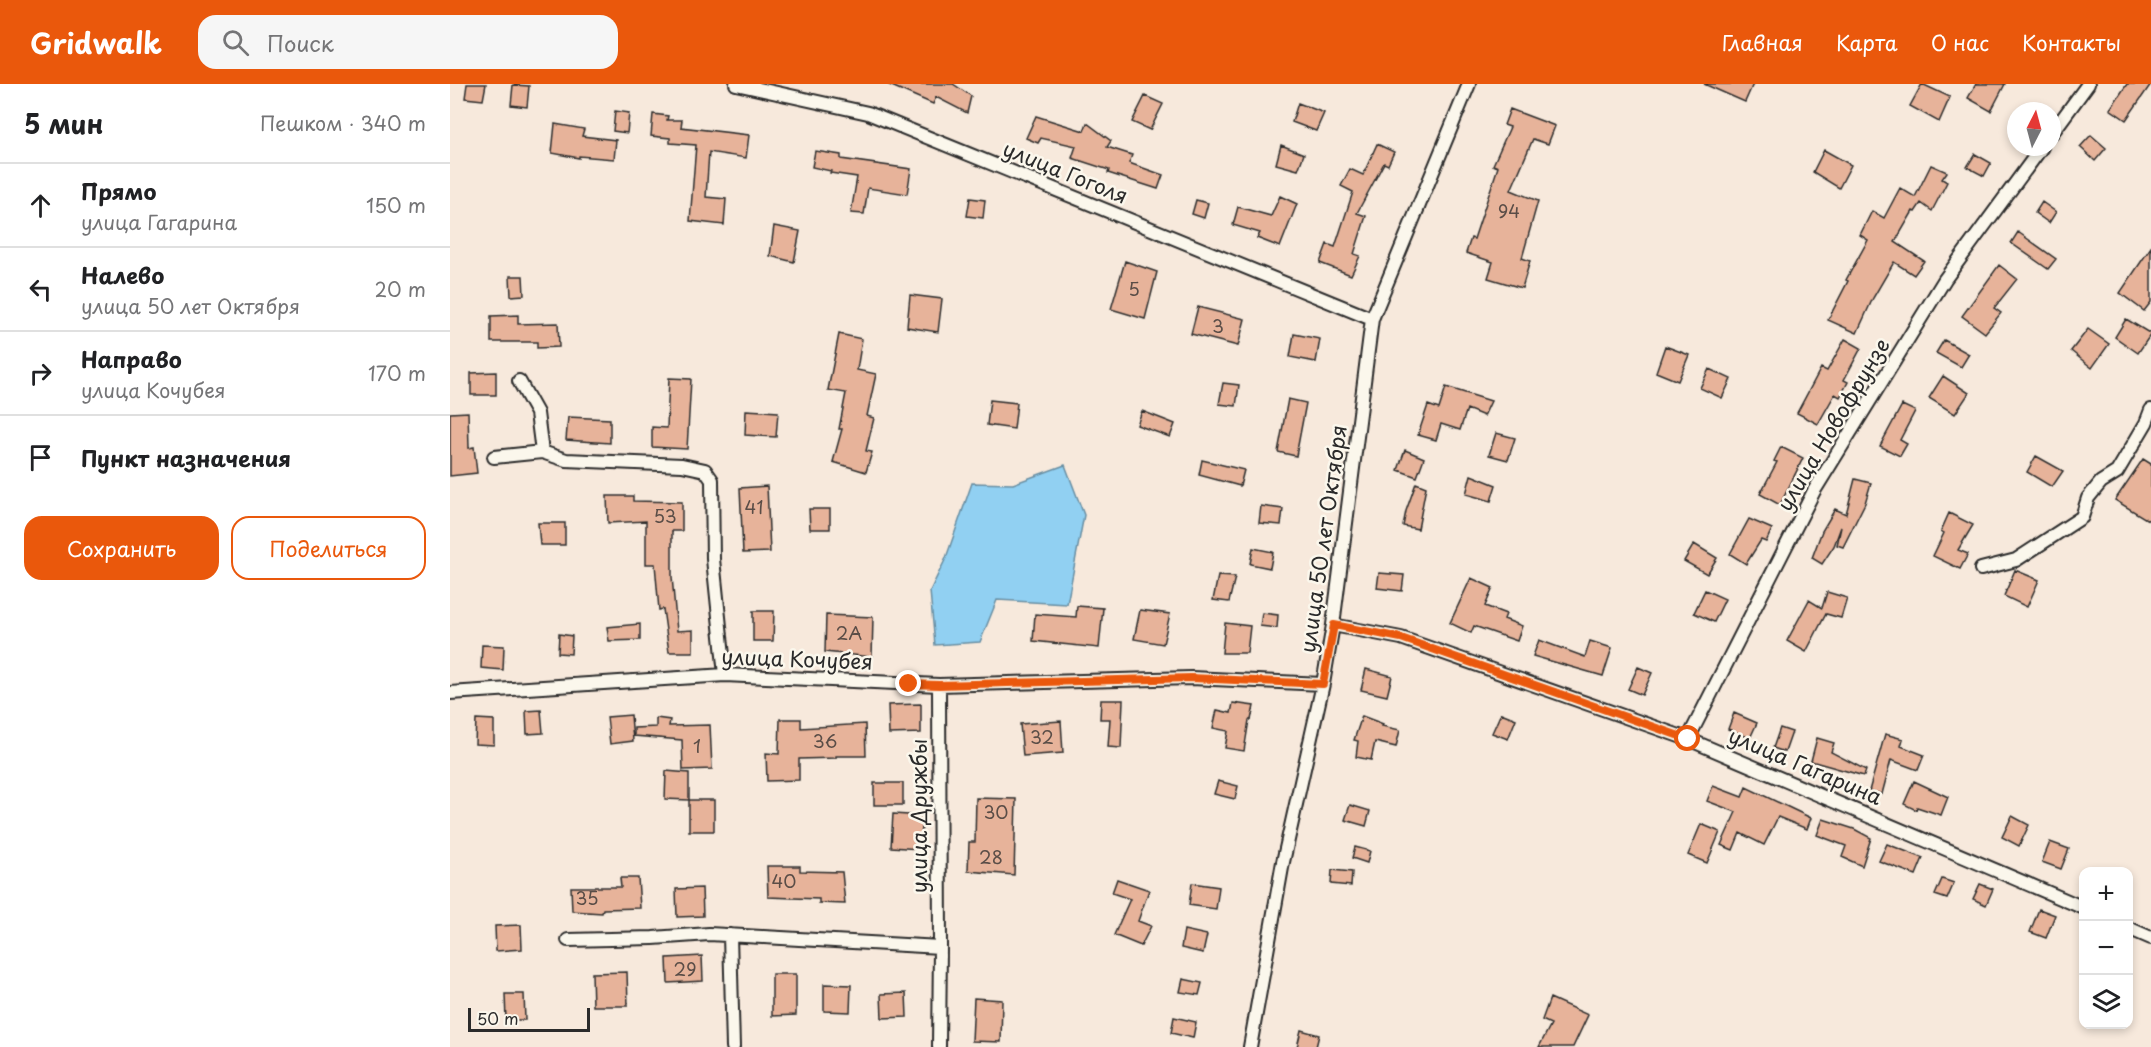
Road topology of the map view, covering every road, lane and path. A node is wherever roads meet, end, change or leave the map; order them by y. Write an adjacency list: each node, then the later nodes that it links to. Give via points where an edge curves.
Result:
1 (736, 84): 6 (street, улица Гоголя, via 868,113)
2 (1469, 84): 6 (street, улица 50 лет Октября)
3 (2088, 84): 4 (street)
4 (2061, 121)
5 (2035, 156): 17 (street, улица Новофрунзе, via 1945,279 1814,491)
6 (1372, 320): 12 (street, улица 50 лет Октября)
7 (519, 381): 9 (street, via 537,413)
8 (2151, 410): 11 (street, via 2117,472 2101,482 2088,498 2082,517 2016,560)
9 (542, 452): 10 (street); 13 (street, via 566,460 682,465 705,470 712,480 713,559)
10 (494, 457)
11 (1981, 569)
12 (1334, 625): 14 (street, улица 50 лет Октября); 17 (street, улица Гагарина, via 1401,638)
13 (725, 675): 15 (street, улица Кочубея); 16 (street, улица Кочубея)
14 (1323, 684): 15 (street, улица Кочубея, via 1191,678); 26 (street, улица 50 лет Октября, via 1282,862)
15 (939, 685): 23 (street, улица Дружбы)
16 (450, 693)
17 (1688, 739): 18 (street, улица Гагарина)
18 (2079, 906)
19 (2133, 930): 21 (street)
20 (730, 935): 22 (street); 23 (street); 24 (street)
21 (2151, 938)
22 (568, 940)
23 (940, 947): 25 (street, улица Дружбы)
24 (734, 1047)
25 (939, 1047)
26 (1250, 1047)

